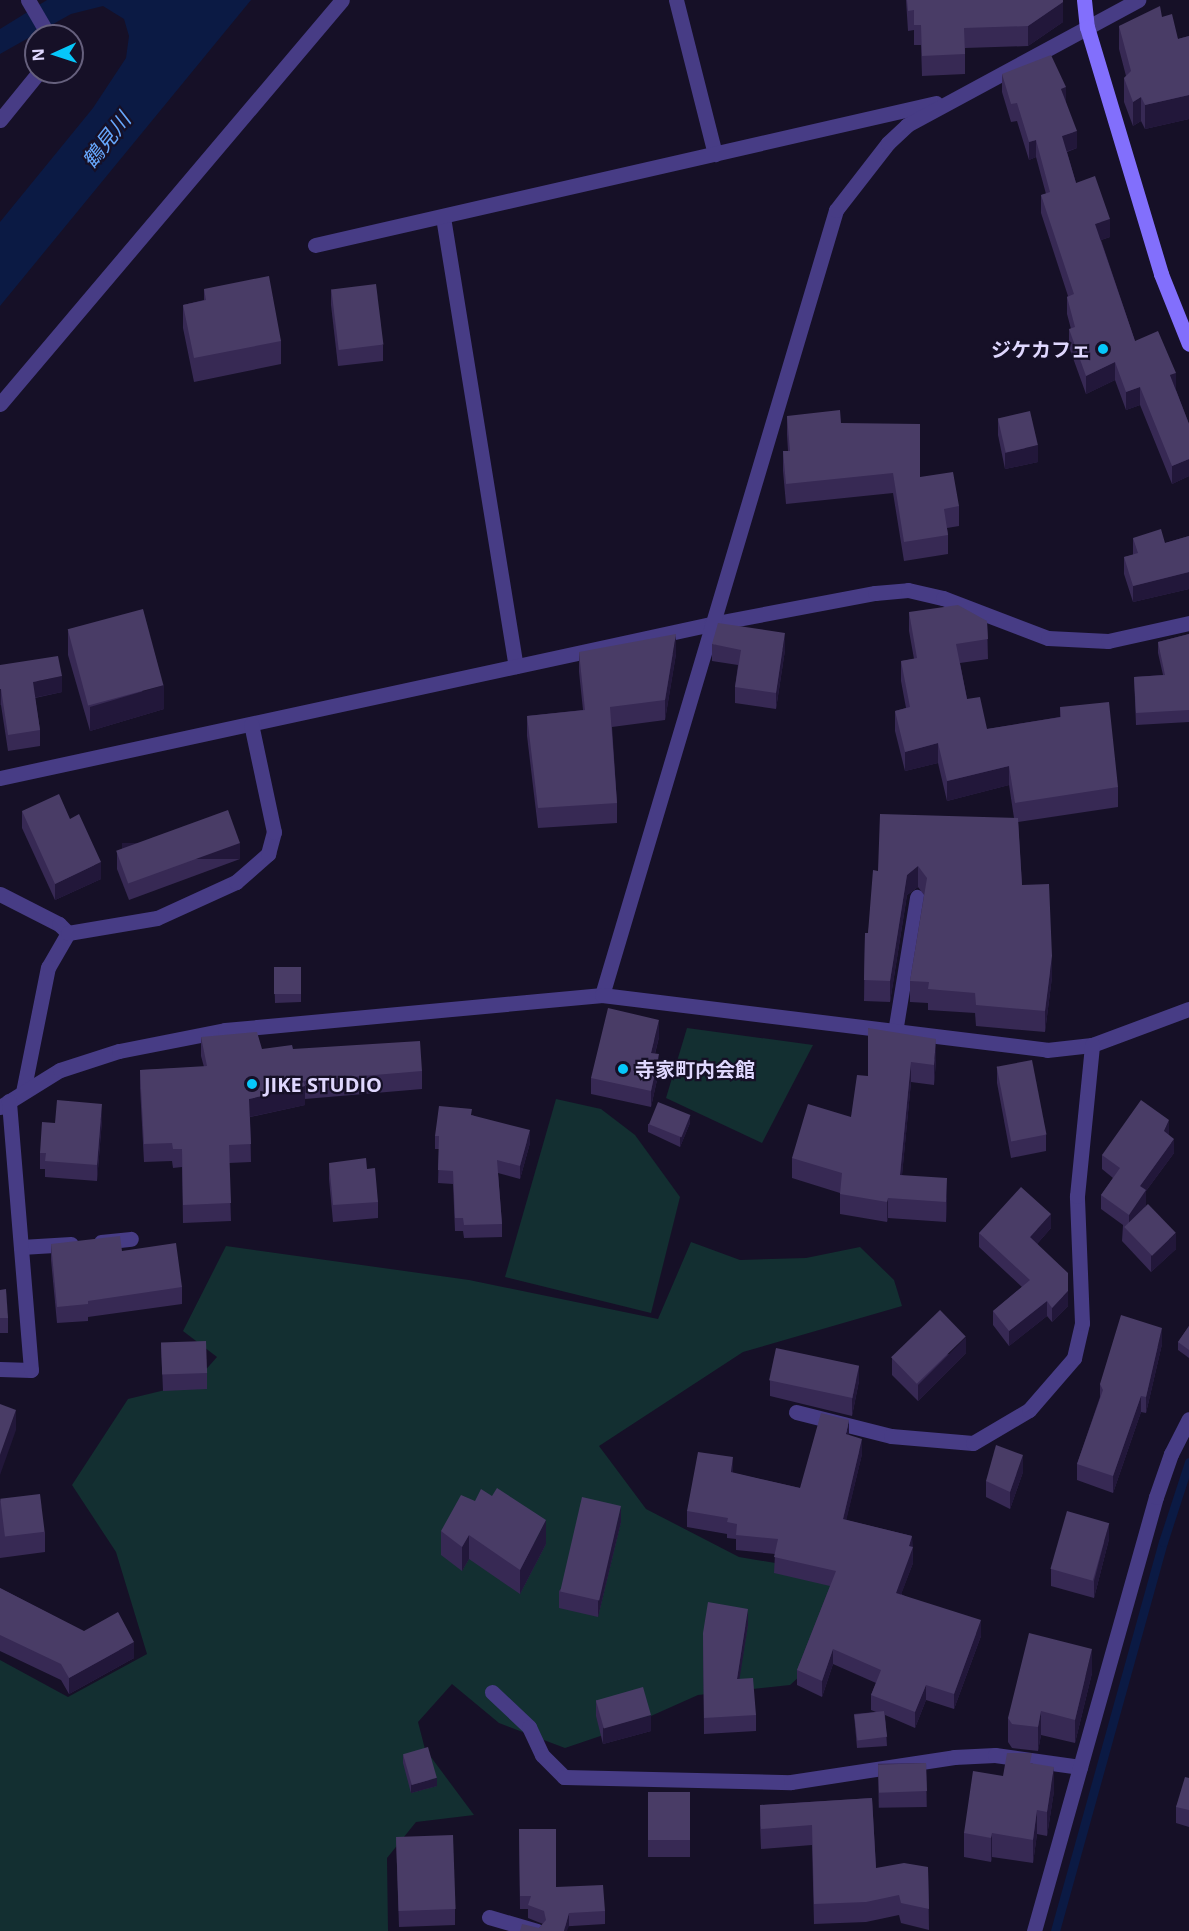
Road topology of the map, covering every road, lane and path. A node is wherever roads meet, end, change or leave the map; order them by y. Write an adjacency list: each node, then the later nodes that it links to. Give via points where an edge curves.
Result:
1 (28, 0): 6 (street)
2 (342, 0): 15 (street)
3 (676, 0): 11 (street)
4 (1084, 0): 7 (street)
5 (1137, 0): 7 (street)
6 (43, 24)
7 (1087, 27): 9 (street); 14 (street, via 1161,274)
8 (29, 84): 10 (street)
9 (948, 100): 11 (street); 17 (street, via 888,143 836,210)
10 (0, 120)
11 (715, 154): 12 (street)
12 (443, 217): 13 (street); 18 (street)
13 (315, 245)
14 (1189, 344)
15 (0, 404)
16 (1189, 623): 17 (street, via 1108,641 1048,638 988,614 908,590)
17 (711, 624): 18 (street); 24 (street)
18 (516, 666): 19 (street)
19 (251, 723): 20 (street); 23 (street, via 274,832 268,854 236,882 157,918)
20 (0, 778)
21 (0, 894): 23 (street, via 59,924)
22 (917, 897): 26 (street)
23 (68, 933): 28 (street, via 48,967)
24 (602, 995): 26 (street); 28 (street, via 225,1030 119,1051 60,1070)
25 (1189, 1009): 27 (street)
26 (895, 1032): 27 (street, via 1036,1049)
27 (1092, 1045): 33 (street, via 1077,1196 1082,1323 1074,1358 1029,1410 973,1443 891,1436)
28 (23, 1092): 29 (street)
29 (5, 1104): 31 (street)
30 (131, 1239): 31 (street)
31 (21, 1247): 32 (street, via 31,1370)
32 (0, 1368)
33 (796, 1412)
34 (1189, 1419): 36 (street, via 1170,1454 1156,1497)
35 (492, 1692): 36 (street, via 529,1726 542,1755 564,1777 791,1782 954,1757 995,1755)
36 (1080, 1767): 39 (street)
37 (489, 1917): 38 (street)
38 (537, 1931)
39 (1034, 1931)

